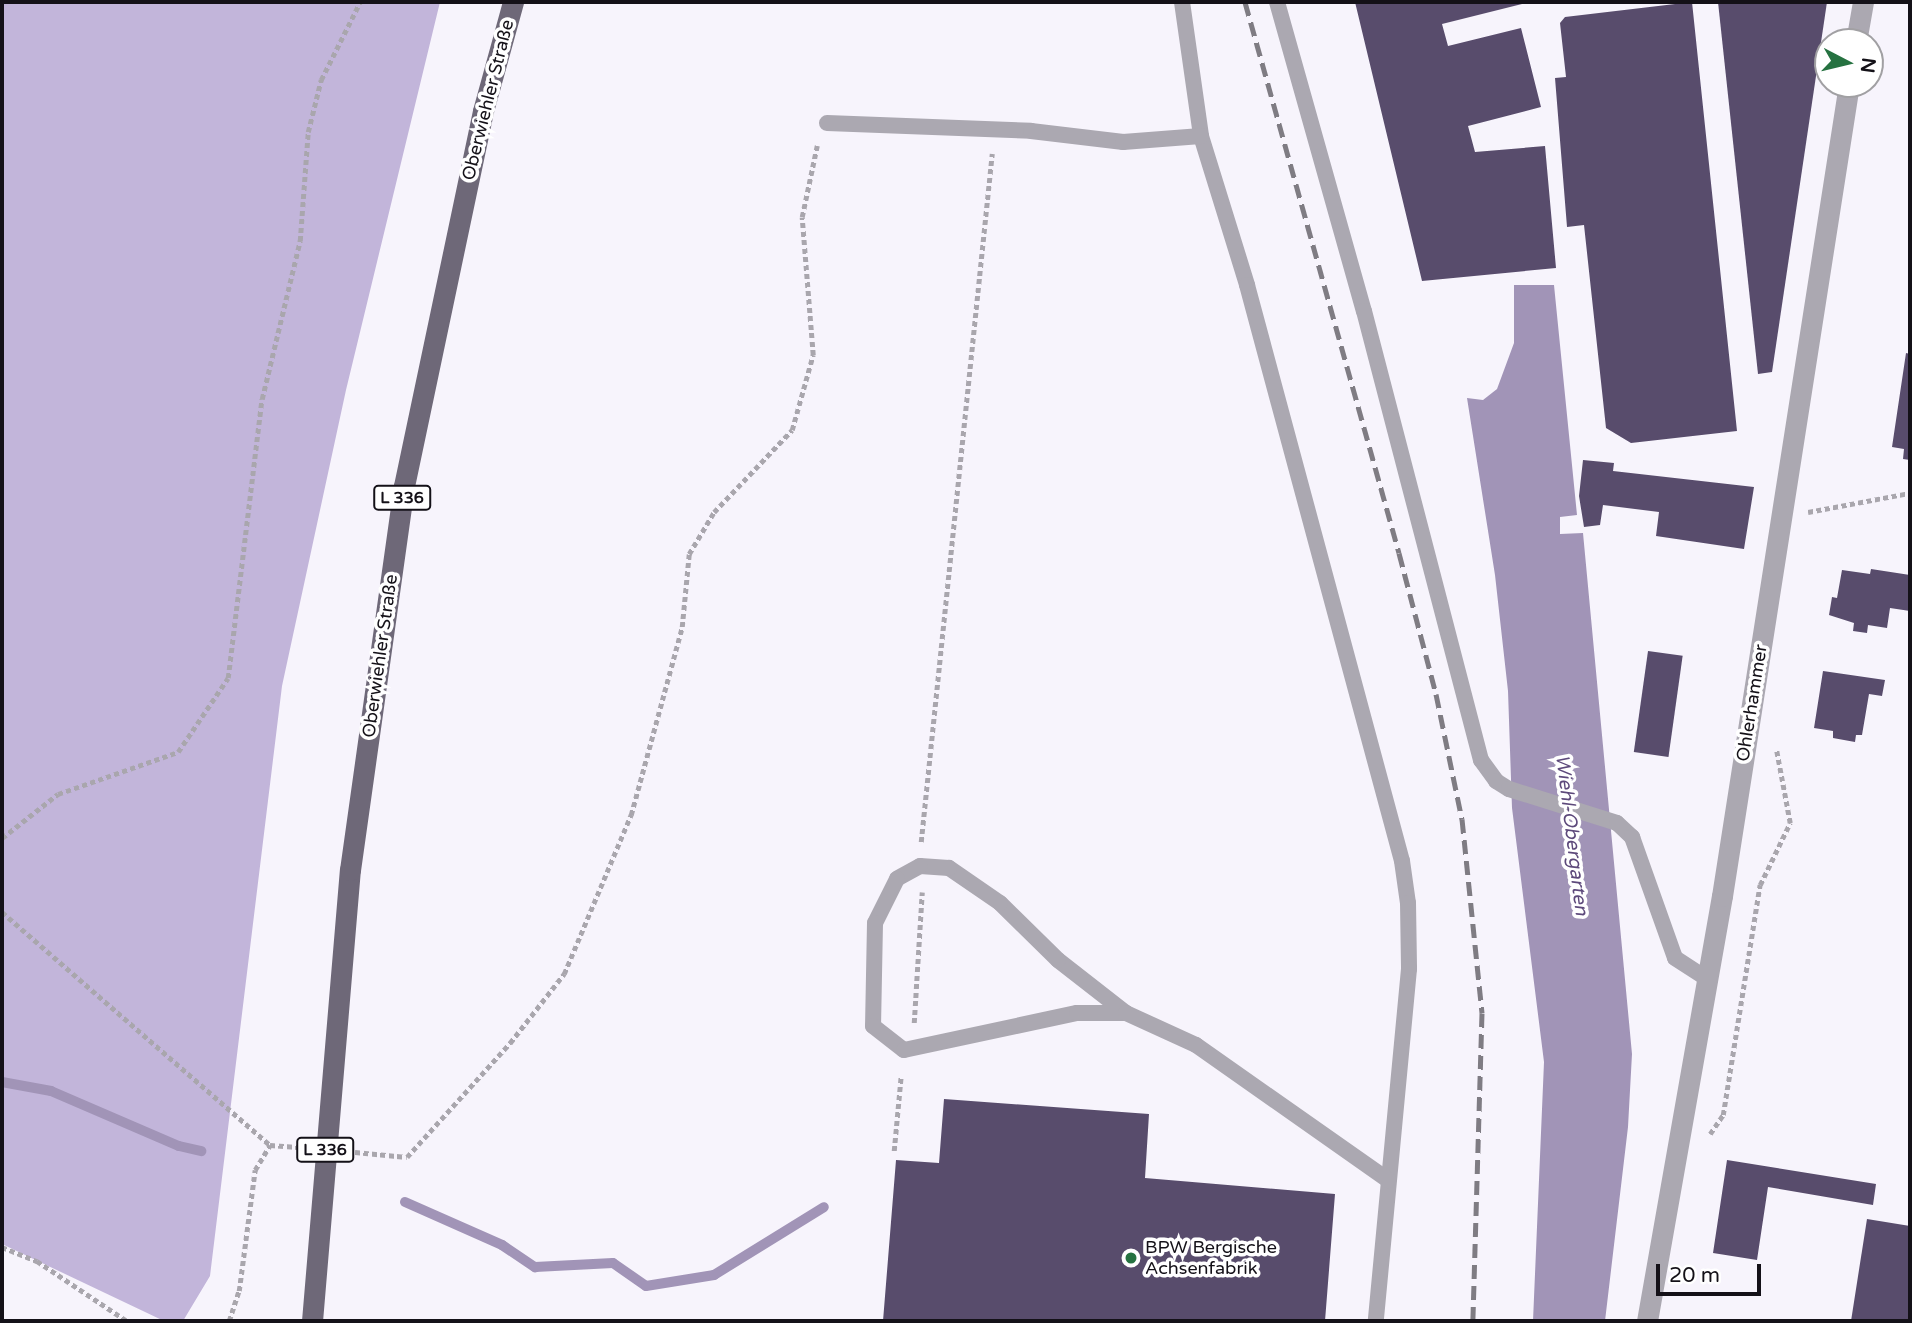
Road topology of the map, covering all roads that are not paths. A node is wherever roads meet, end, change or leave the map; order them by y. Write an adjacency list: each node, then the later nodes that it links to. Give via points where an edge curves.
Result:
1 (513, 2): 13 (main road, Oberwiehler Straße / L 336, via 483,111 404,486 336,1002)
2 (1182, 2): 8 (lane)
3 (1277, 2): 9 (lane, via 1364,311 1480,760 1496,781 1509,789 1617,823 1632,837 1675,958)
4 (1863, 2): 5 (street)
5 (1858, 28)
6 (1847, 98): 9 (street, Ohlerhammer)
7 (827, 123): 8 (lane, via 995,129 1123,142)
8 (1201, 136): 11 (lane, via 1247,285 1402,861 1410,948)
9 (1706, 978): 12 (street, Ohlerhammer)
10 (1126, 1013): 10 (lane, via 1058,960 1000,902 949,868 920,866 897,879 875,923 873,1026 904,1050 1077,1013); 11 (lane, via 1196,1045)
11 (1388, 1181): 14 (lane)
12 (1651, 1320)
13 (312, 1321)
14 (1376, 1321)

